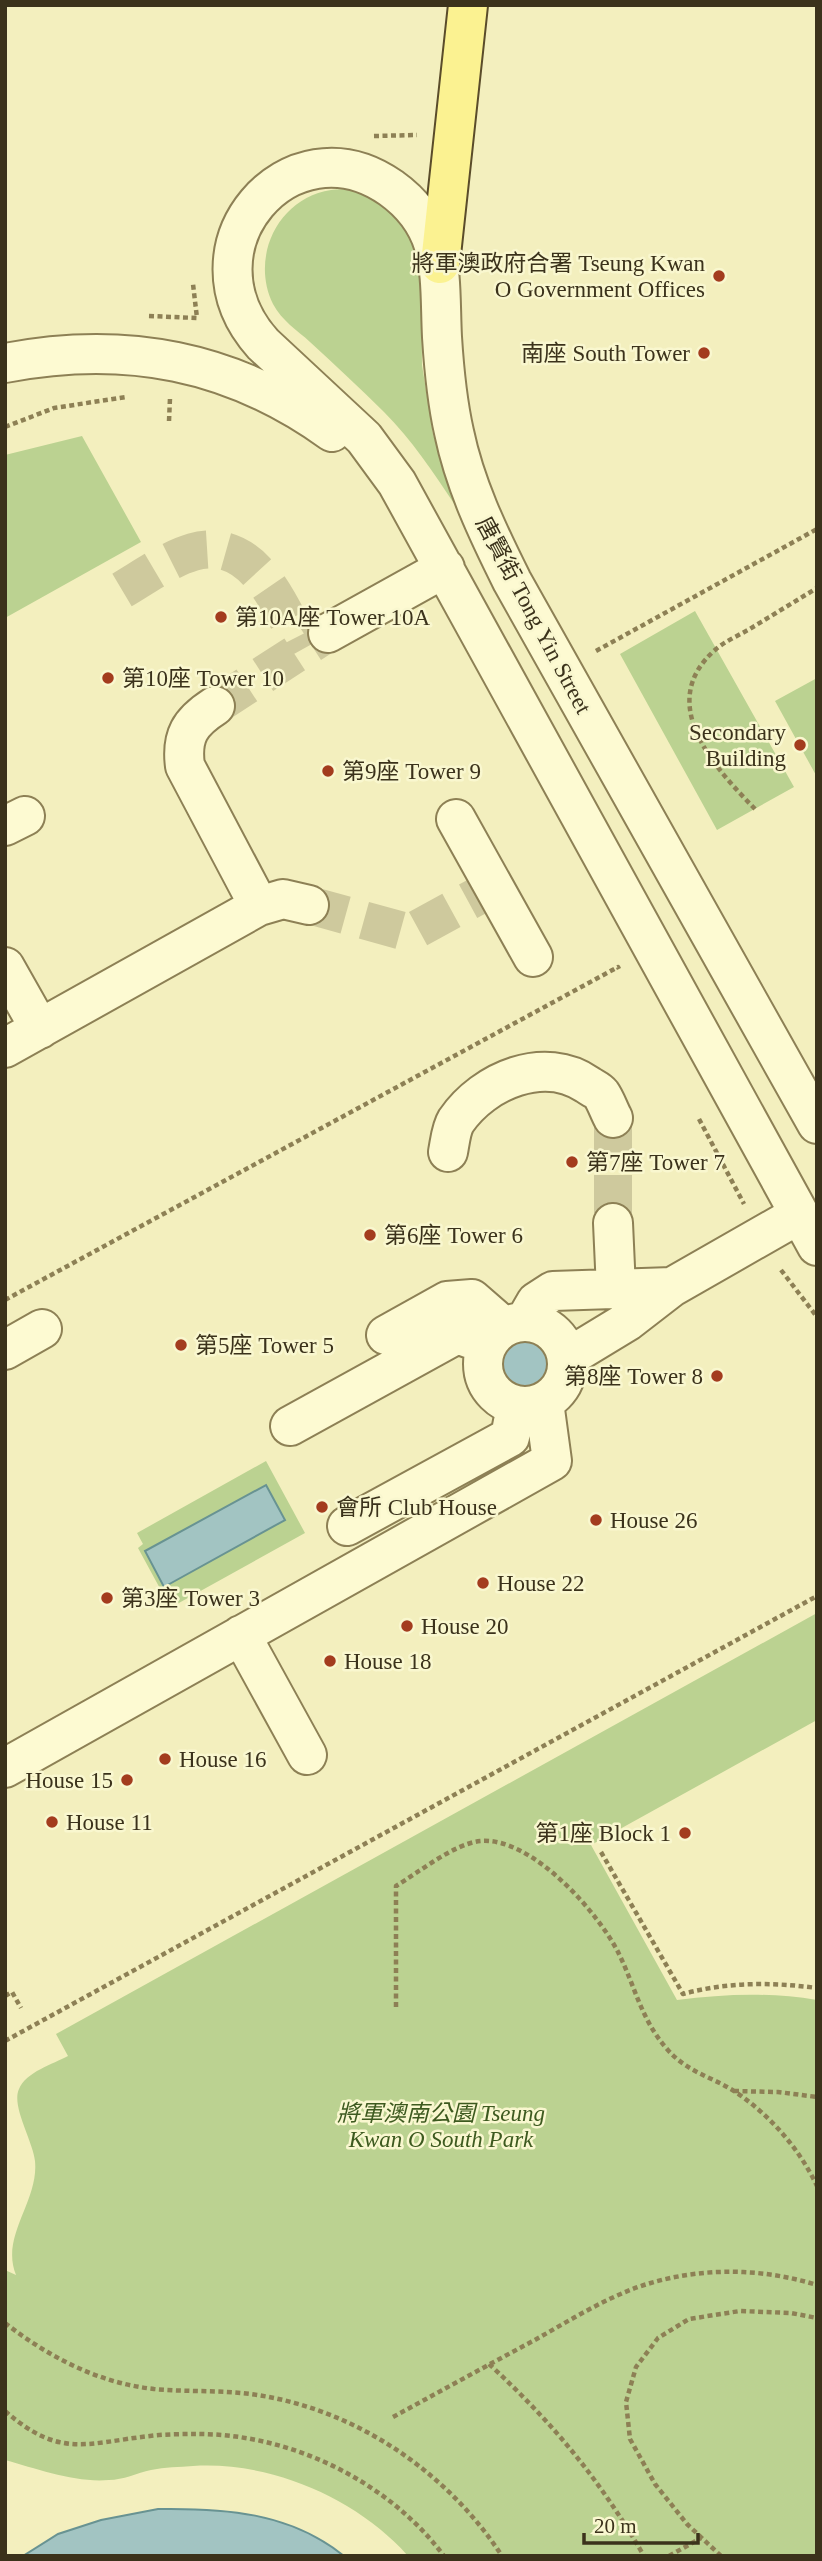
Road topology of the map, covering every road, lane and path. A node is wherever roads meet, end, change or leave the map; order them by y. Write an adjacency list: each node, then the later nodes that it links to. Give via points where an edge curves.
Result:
1 (468, 5): 2 (main road)
2 (440, 264): 8 (street, 唐賢街 Tong Yin Street, via 424,224 392,189 372,177 325,169 302,173 264,196 245,220 233,251 234,292 249,329 364,438); 28 (street, 唐賢街 Tong Yin Street, via 443,356 454,432 487,531)
3 (5, 363): 8 (street, 唐賢街 Tong Yin Street, via 42,356 113,353 222,373 291,405)
4 (136, 396): 7 (path, via 54,408)
5 (160, 397): 6 (path)
6 (178, 401)
7 (5, 426)
8 (397, 483): 10 (street, 唐賢街 Tong Yin Street)
9 (817, 529): 13 (path)
10 (445, 568): 12 (street); 31 (street, 唐賢街 Tong Yin Street)
11 (817, 587): 15 (path, via 716,649 693,677 690,715 707,754)
12 (328, 633)
13 (596, 652)
14 (215, 706): 18 (street, via 190,727 183,752 185,766)
15 (755, 809)
16 (456, 818): 20 (street, via 485,892)
17 (309, 905): 18 (street, via 283,899)
18 (259, 906): 24 (street)
19 (611, 955): 22 (path)
20 (533, 957)
21 (5, 967): 24 (street)
22 (618, 967): 23 (path); 35 (path)
23 (621, 974)
24 (40, 1029): 25 (street)
25 (5, 1048)
26 (698, 1116): 32 (path)
27 (613, 1118): 29 (street, via 601,1093 576,1077 548,1072 518,1074 494,1086 455,1122)
28 (817, 1124)
29 (448, 1152)
30 (613, 1223): 34 (street)
31 (808, 1230): 32 (street)
32 (761, 1236): 33 (street); 36 (path, via 783,1274)
33 (672, 1287): 34 (street); 41 (street, via 628,1321)
34 (615, 1289): 38 (street, via 553,1291)
35 (5, 1300)
36 (817, 1317)
37 (42, 1329): 40 (street)
38 (505, 1331): 39 (street, via 472,1299 447,1301); 41 (street, via 548,1328 564,1346); 42 (street, via 483,1357 486,1382 494,1393); 43 (street, via 457,1334)
39 (386, 1335)
40 (5, 1350)
41 (567, 1358): 42 (street, via 563,1384 554,1395)
42 (530, 1404): 44 (street, via 510,1437); 46 (street, via 552,1461)
43 (290, 1426)
44 (347, 1526)
45 (817, 1596): 54 (path)
46 (241, 1635): 47 (street); 48 (street)
47 (307, 1755)
48 (5, 1768)
49 (601, 1852): 50 (path, via 683,1994 732,1985)
50 (817, 1988)
51 (5, 1996): 53 (path, via 12,1992)
52 (396, 2007): 55 (path, via 396,1886 465,1845 499,1842 528,1855 580,1898 619,1953 645,2020 668,2051 698,2075)
53 (21, 2008)
54 (5, 2041)
55 (733, 2091): 56 (path); 57 (path, via 775,2124)
56 (817, 2097)
57 (817, 2186)
58 (817, 2285): 61 (path, via 740,2271 688,2274 638,2287)
59 (817, 2318): 64 (path, via 740,2311 689,2319 658,2338 636,2367 626,2402 630,2438 655,2484)
60 (5, 2323): 66 (path, via 36,2347 112,2381 153,2389 251,2394 306,2406 358,2427 406,2456 450,2491)
61 (489, 2364): 63 (path); 67 (path, via 563,2438)
62 (5, 2411): 65 (path, via 24,2427 64,2443 88,2445 151,2435 201,2434 255,2440 312,2456 359,2480 397,2507)
63 (393, 2417)
64 (701, 2538): 68 (path); 69 (path)
65 (444, 2556)
66 (502, 2556)
67 (644, 2556)
68 (669, 2556)
69 (721, 2556)

